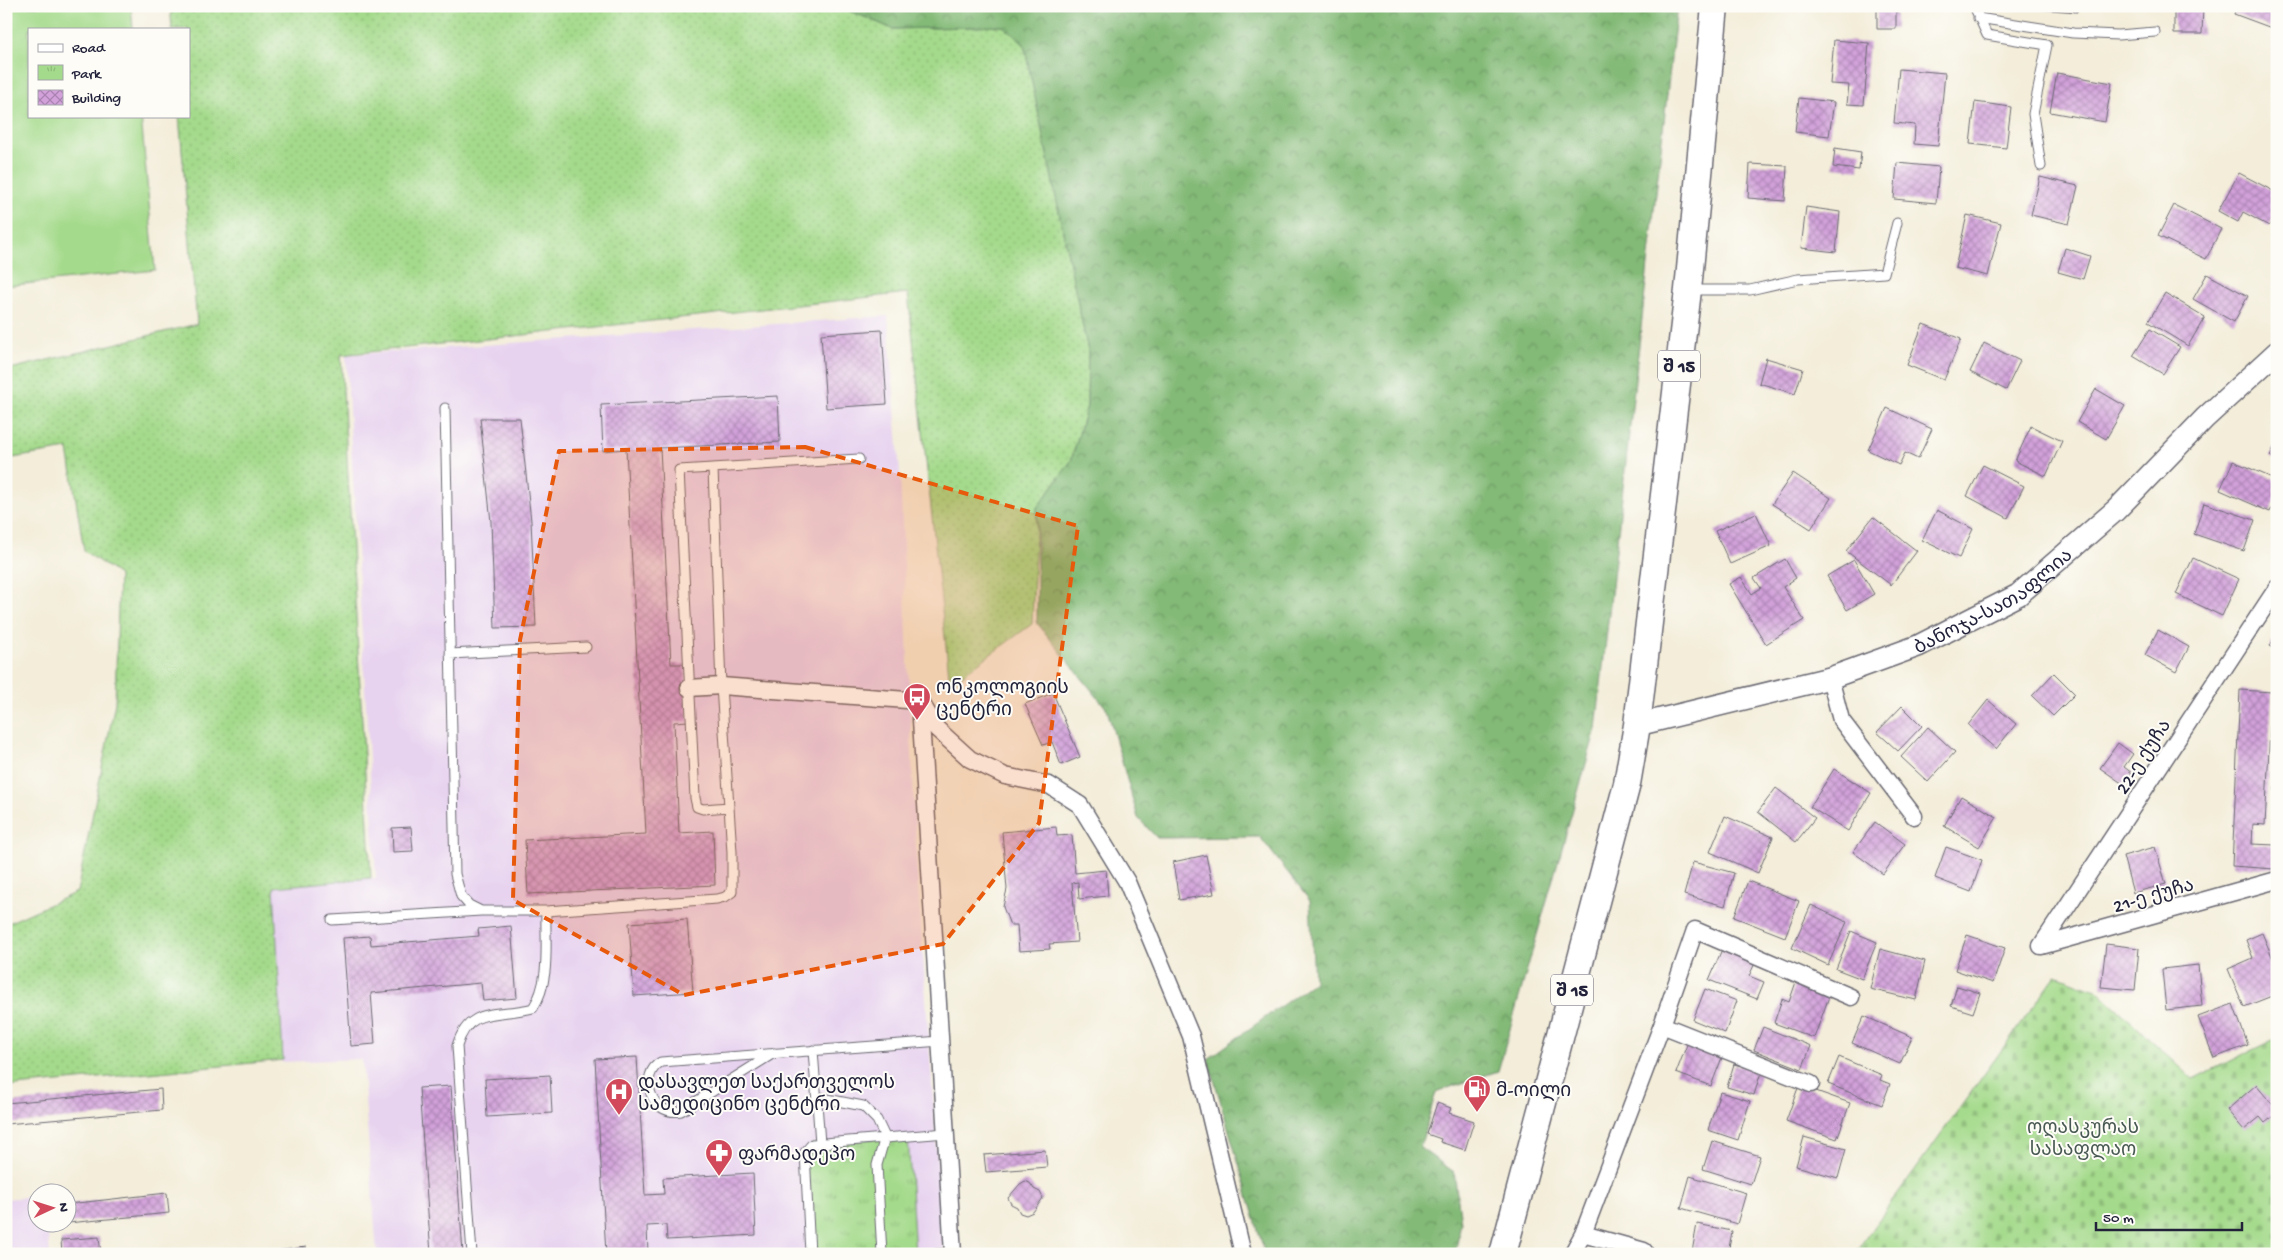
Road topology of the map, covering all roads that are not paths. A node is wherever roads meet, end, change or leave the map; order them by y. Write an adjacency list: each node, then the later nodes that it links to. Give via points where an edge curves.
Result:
1 (1715, 6): 7 (main road, შ 15)
2 (1974, 6): 3 (lane)
3 (1978, 18): 4 (lane, via 2073,33 2118,35); 5 (lane, via 1987,35 2047,45 2033,114)
4 (2155, 32)
5 (2041, 166)
6 (1897, 223): 7 (lane, via 1884,273 1798,279 1750,290)
7 (1688, 290): 19 (main road, შ 15)
8 (2277, 352): 15 (street, ბანოჯა-სათაფლია, via 2205,418 2116,510 2018,595 1918,646)
9 (445, 408): 14 (lane)
10 (859, 459): 11 (lane)
11 (713, 468): 16 (lane); 17 (lane, via 679,470)
12 (2277, 588): 26 (street, 22-ე ქუჩა)
13 (586, 647): 14 (lane)
14 (450, 654): 24 (lane, via 455,874 461,896)
15 (1830, 678): 19 (street, ბანოჯა-სათაფლია); 21 (street, via 1841,720)
16 (721, 686): 17 (street); 18 (street); 20 (lane)
17 (689, 688): 20 (lane, via 697,807)
18 (920, 701): 29 (street); 43 (street, via 937,729 970,759 1005,776 1049,785 1080,805 1127,882 1191,1036)
19 (1638, 725): 44 (main road, შ 15, via 1627,784)
20 (729, 807): 23 (lane, via 733,884 732,892 725,897)
21 (1914, 816)
22 (2277, 880): 26 (street, 21-ე ქუჩა)
23 (546, 910): 24 (lane); 39 (lane, via 544,985 540,998 533,1008 478,1017 466,1025 457,1046)
24 (481, 911): 25 (lane)
25 (332, 920)
26 (2040, 946)
27 (1851, 997): 28 (street, via 1695,930)
28 (1662, 1025): 32 (street); 37 (street)
29 (941, 1041): 30 (lane); 34 (street)
30 (813, 1050): 31 (lane); 33 (lane)
31 (774, 1054): 31 (lane, via 661,1062 650,1072 653,1098 661,1109 681,1111)
32 (1812, 1084)
33 (817, 1096): 35 (lane, via 863,1106 877,1120); 36 (lane)
34 (946, 1133): 35 (lane); 38 (street)
35 (885, 1137): 36 (lane); 41 (lane, via 877,1165)
36 (820, 1143): 40 (lane, via 812,1144 805,1152)
37 (1583, 1234): 45 (street); 46 (street, via 1644,1251)
38 (953, 1253): 42 (lane)
39 (472, 1254)
40 (810, 1254)
41 (882, 1254)
42 (936, 1254)
43 (1243, 1254)
44 (1503, 1254)
45 (1572, 1254)
46 (1643, 1254)

